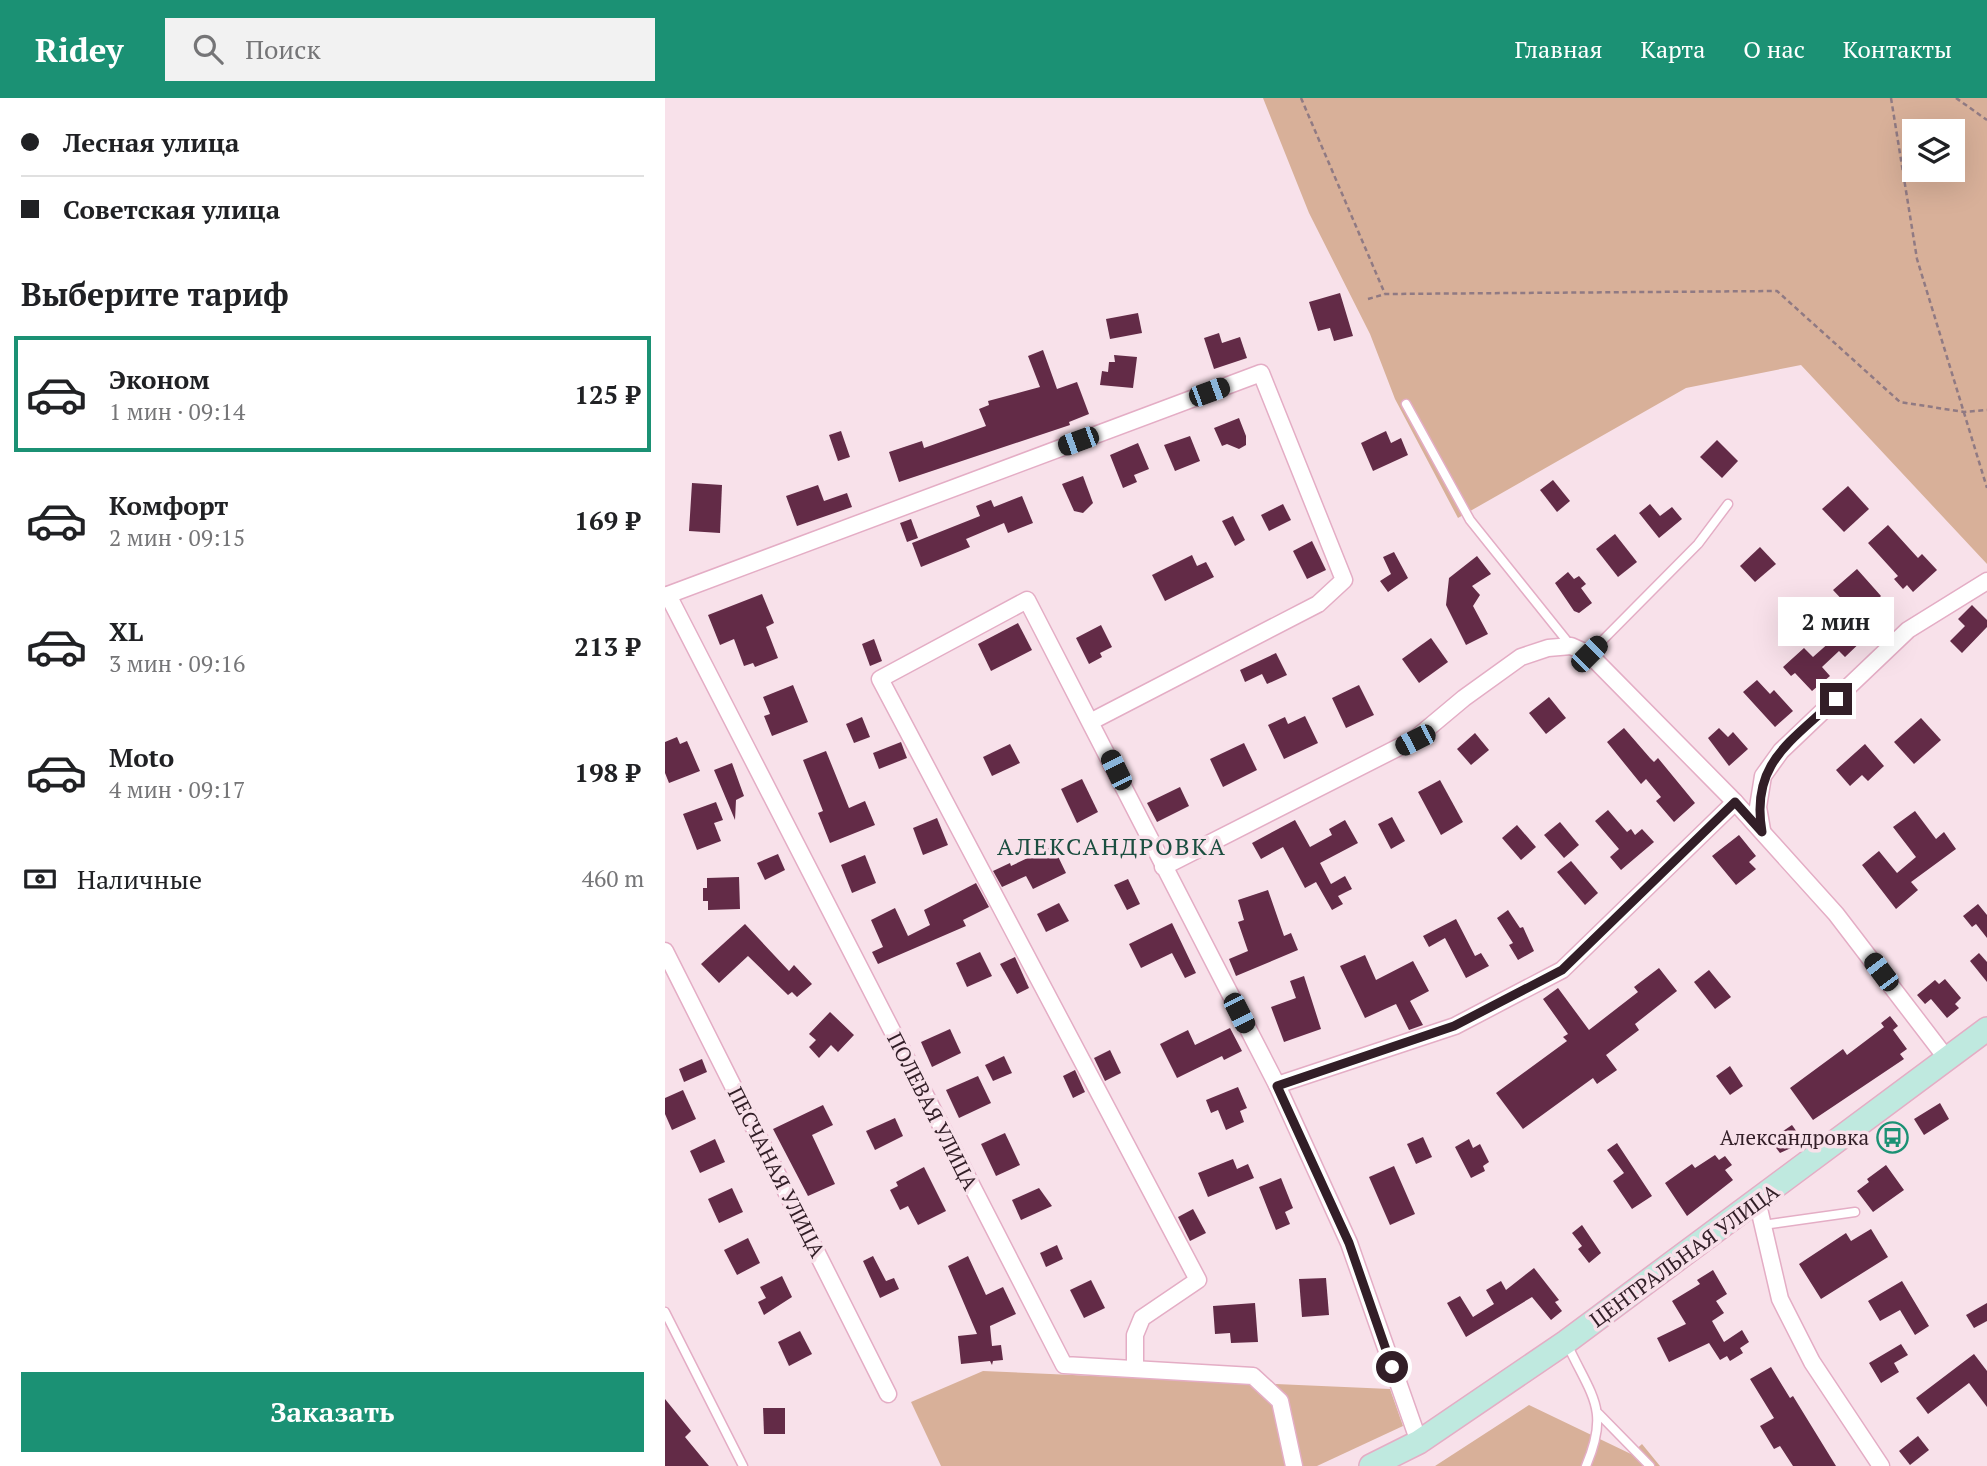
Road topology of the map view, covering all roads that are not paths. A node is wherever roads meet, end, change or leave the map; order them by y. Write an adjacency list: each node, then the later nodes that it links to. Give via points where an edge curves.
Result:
1 (1406, 404): 5 (lane, via 1470,520)
2 (1728, 504): 6 (lane, via 1698,544)
3 (1987, 582): 9 (street, via 1908,630 1781,751 1763,776 1758,807)
4 (667, 596): 7 (street, via 1261,373 1344,580 1318,604); 20 (street, ПОЛЕВАЯ УЛИЦА, via 1064,1365)
5 (1571, 646): 6 (street); 10 (street, via 1521,657 1415,740)
6 (1589, 654): 8 (street)
7 (1092, 721): 10 (street); 20 (street, via 1027,600 880,679 1198,1280 1142,1318 1135,1335)
8 (1735, 802): 9 (street); 14 (street, via 1562,970 1454,1026)
9 (1762, 832): 13 (street, via 1836,914)
10 (1163, 867): 14 (street)
11 (665, 951): 21 (street, ПЕСЧАНАЯ УЛИЦА)
12 (1987, 1029): 13 (main road, ЦЕНТРАЛЬНАЯ УЛИЦА)
13 (1947, 1059): 15 (main road, ЦЕНТРАЛЬНАЯ УЛИЦА)
14 (1277, 1086): 23 (street, via 1349,1243)
15 (1757, 1200): 17 (street); 19 (main road, ЦЕНТРАЛЬНАЯ УЛИЦА)
16 (1855, 1212): 17 (lane)
17 (1763, 1225): 29 (street, via 1780,1298 1812,1362)
18 (665, 1312): 24 (lane)
19 (1566, 1342): 22 (lane); 23 (main road, ЦЕНТРАЛЬНАЯ УЛИЦА)
20 (1135, 1368): 25 (street, ПОЛЕВАЯ УЛИЦА, via 1253,1376 1280,1401)
21 (888, 1394)
22 (1599, 1414): 27 (lane, via 1598,1438); 28 (lane)
23 (1419, 1442): 26 (main road, ЦЕНТРАЛЬНАЯ УЛИЦА)
24 (743, 1466)
25 (1294, 1466)
26 (1371, 1466)
27 (1586, 1466)
28 (1650, 1466)
29 (1881, 1466)

